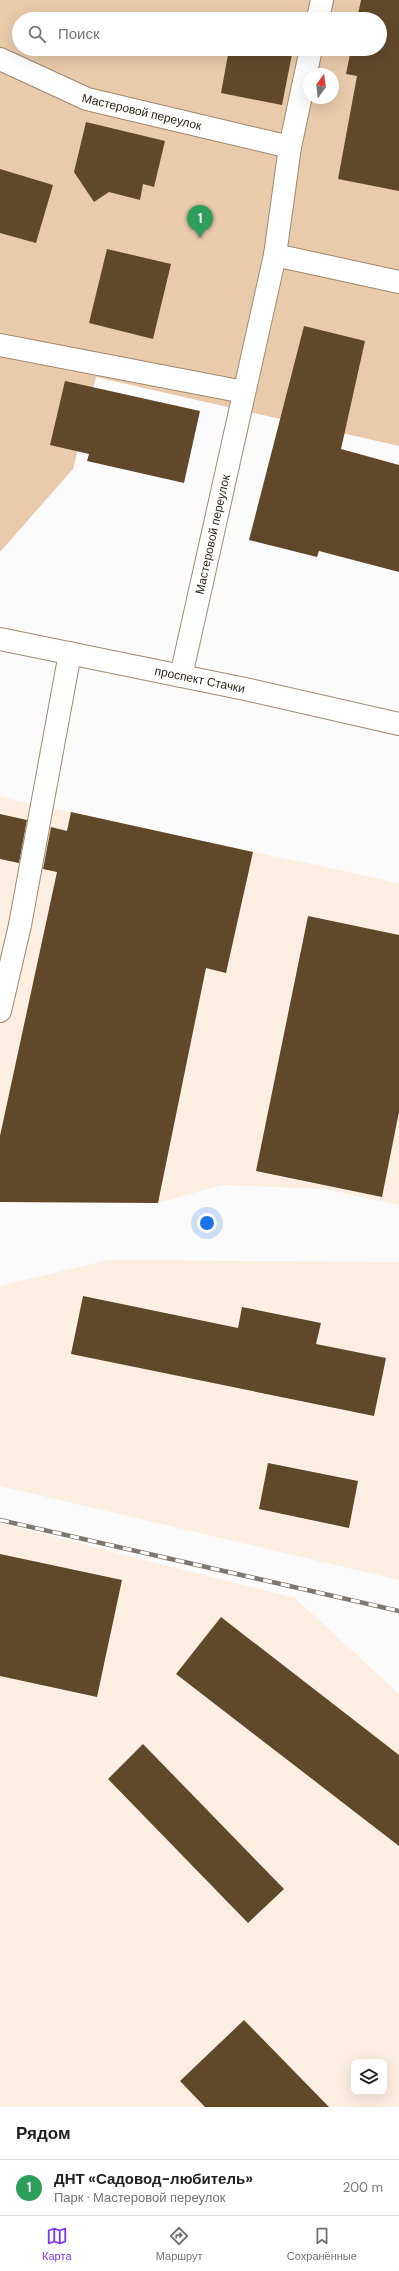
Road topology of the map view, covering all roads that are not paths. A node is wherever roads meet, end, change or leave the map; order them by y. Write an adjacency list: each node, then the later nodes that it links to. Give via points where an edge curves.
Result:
1 (322, 0): 2 (street)
2 (319, 12)
3 (310, 56): 5 (street, Мастеровой переулок)
4 (0, 59): 5 (street, Мастеровой переулок, via 88,99)
5 (290, 147): 6 (street, Мастеровой переулок)
6 (275, 255): 7 (street); 9 (street, Мастеровой переулок)
7 (399, 282)
8 (0, 345): 9 (street)
9 (244, 392): 12 (street, Мастеровой переулок)
10 (0, 639): 11 (street, проспект Стачки)
11 (70, 653): 12 (street, проспект Стачки); 14 (street, via 20,925)
12 (181, 676): 13 (street, проспект Стачки)
13 (399, 724)
14 (0, 1011)

